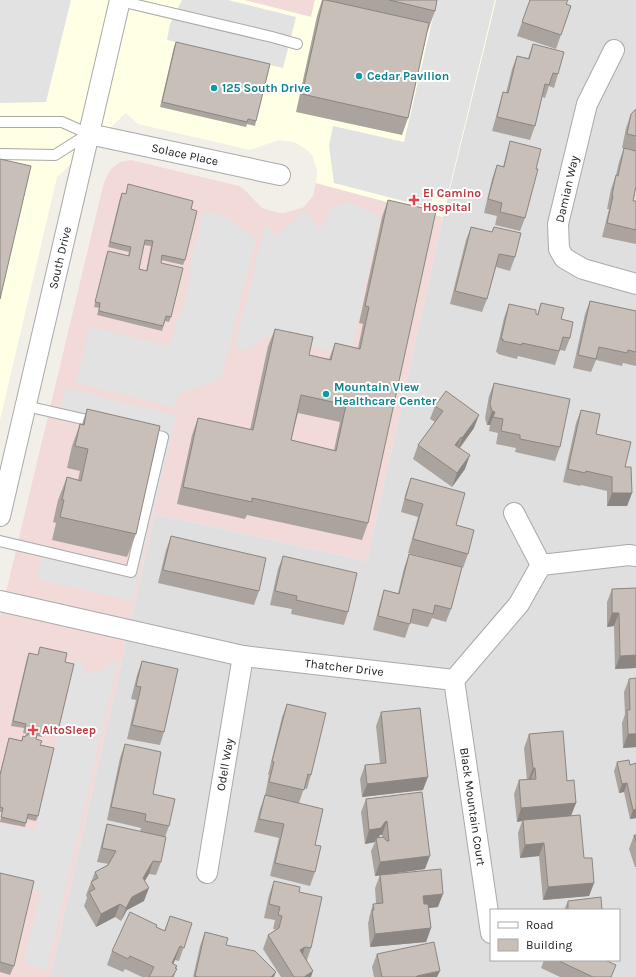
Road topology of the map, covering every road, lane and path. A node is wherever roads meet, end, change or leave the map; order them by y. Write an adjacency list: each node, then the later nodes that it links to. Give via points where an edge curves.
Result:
1 (120, 0): 2 (lane); 5 (street, South Drive)
2 (297, 44)
3 (614, 50): 8 (street, Damian Way, via 587,104 558,224 559,249 564,258 583,269)
4 (0, 122): 5 (lane, via 62,122)
5 (89, 134): 6 (lane, via 55,155); 7 (street, Solace Place); 9 (street, South Drive)
6 (0, 154)
7 (280, 175)
8 (636, 284)
9 (26, 406): 10 (lane); 13 (street, South Drive)
10 (109, 424)
11 (132, 430): 14 (lane, via 163,437 131,572)
12 (514, 512): 16 (street)
13 (0, 516)
14 (0, 541)
15 (636, 556): 16 (street)
16 (541, 565): 19 (street, via 519,604)
17 (0, 601): 18 (street, Thatcher Drive)
18 (243, 656): 19 (street, Thatcher Drive); 20 (street, Odell Way)
19 (454, 680): 21 (street, Black Mountain Court)
20 (207, 873)
21 (490, 926)

